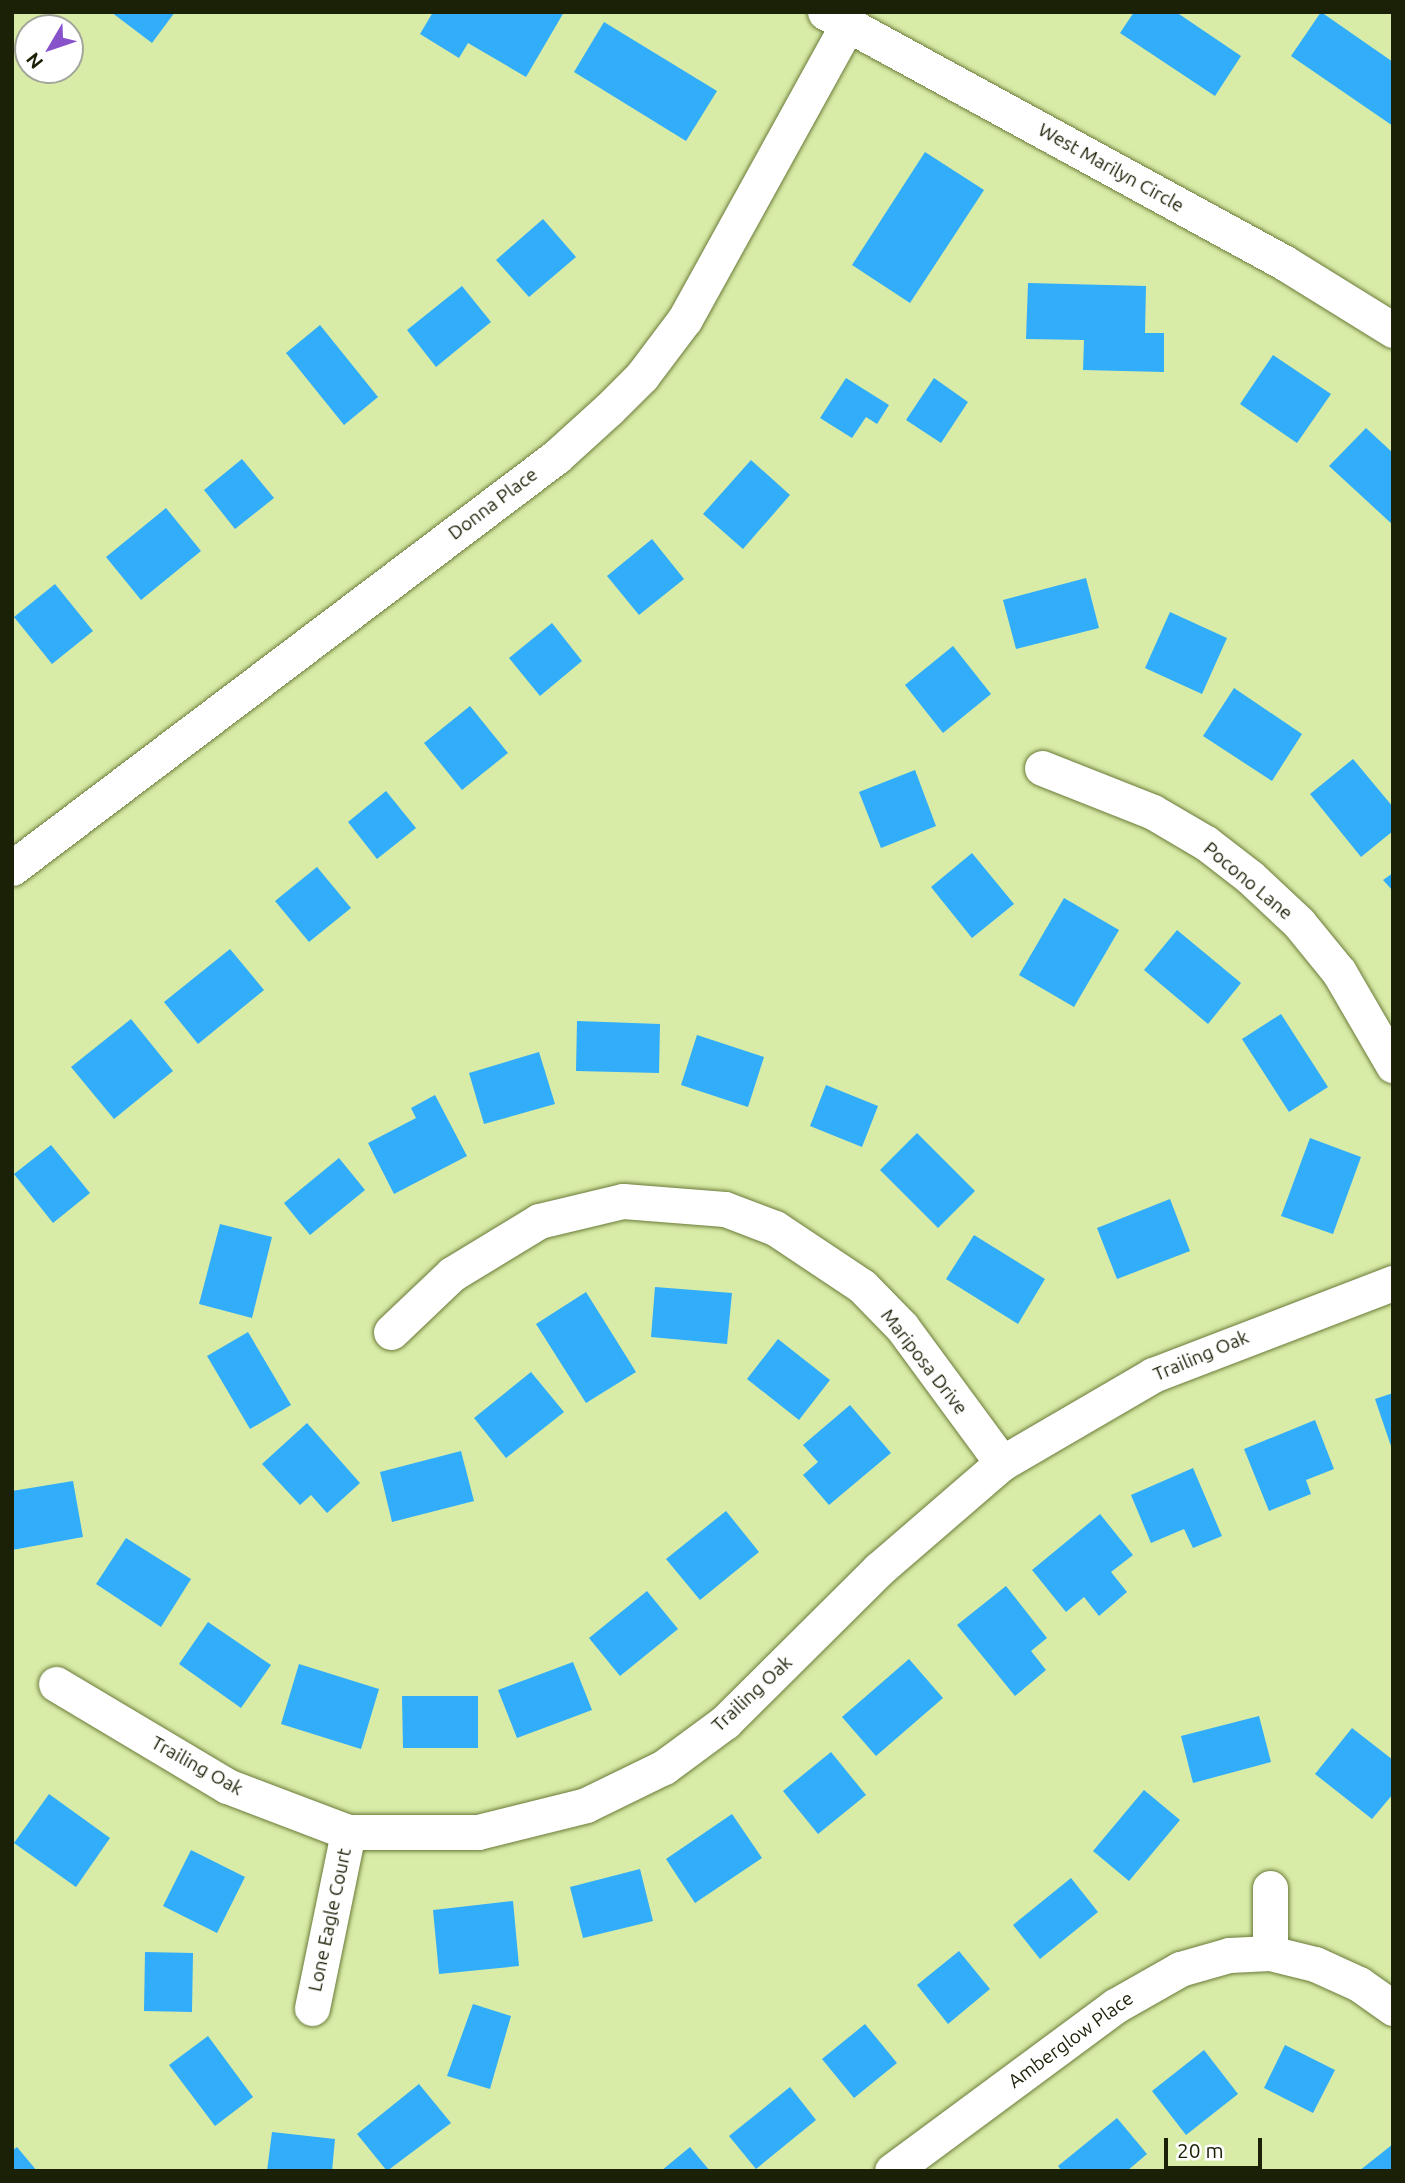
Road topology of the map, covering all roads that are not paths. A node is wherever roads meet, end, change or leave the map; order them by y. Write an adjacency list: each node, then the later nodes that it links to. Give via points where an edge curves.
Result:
1 (836, 18): 2 (street, West Marilyn Circle, via 1285,262); 4 (street, Donna Place, via 685,319 642,376 556,457)
2 (1393, 330)
3 (1042, 768): 5 (street, Pocono Lane, via 1153,812 1206,843 1250,877 1298,923 1339,972)
4 (12, 868)
5 (1393, 1065)
6 (1393, 1283): 8 (street, Trailing Oak, via 1153,1375)
7 (391, 1332): 8 (street, Mariposa Drive, via 453,1273 539,1221 623,1201 725,1209 775,1228 862,1286 902,1327)
8 (1002, 1463): 10 (street, Trailing Oak, via 879,1569 725,1722 664,1767 586,1805 525,1822 445,1834)
9 (56, 1684): 10 (street, Trailing Oak, via 227,1786)
10 (348, 1832): 13 (street, Lone Eagle Court)
11 (1270, 1888): 12 (street)
12 (1270, 1953): 14 (street, Amberglow Place, via 1315,1964 1359,1984); 15 (street, Amberglow Place, via 1229,1955 1180,1969 1145,1987)
13 (312, 2008)
14 (1393, 2008)
15 (892, 2171)

